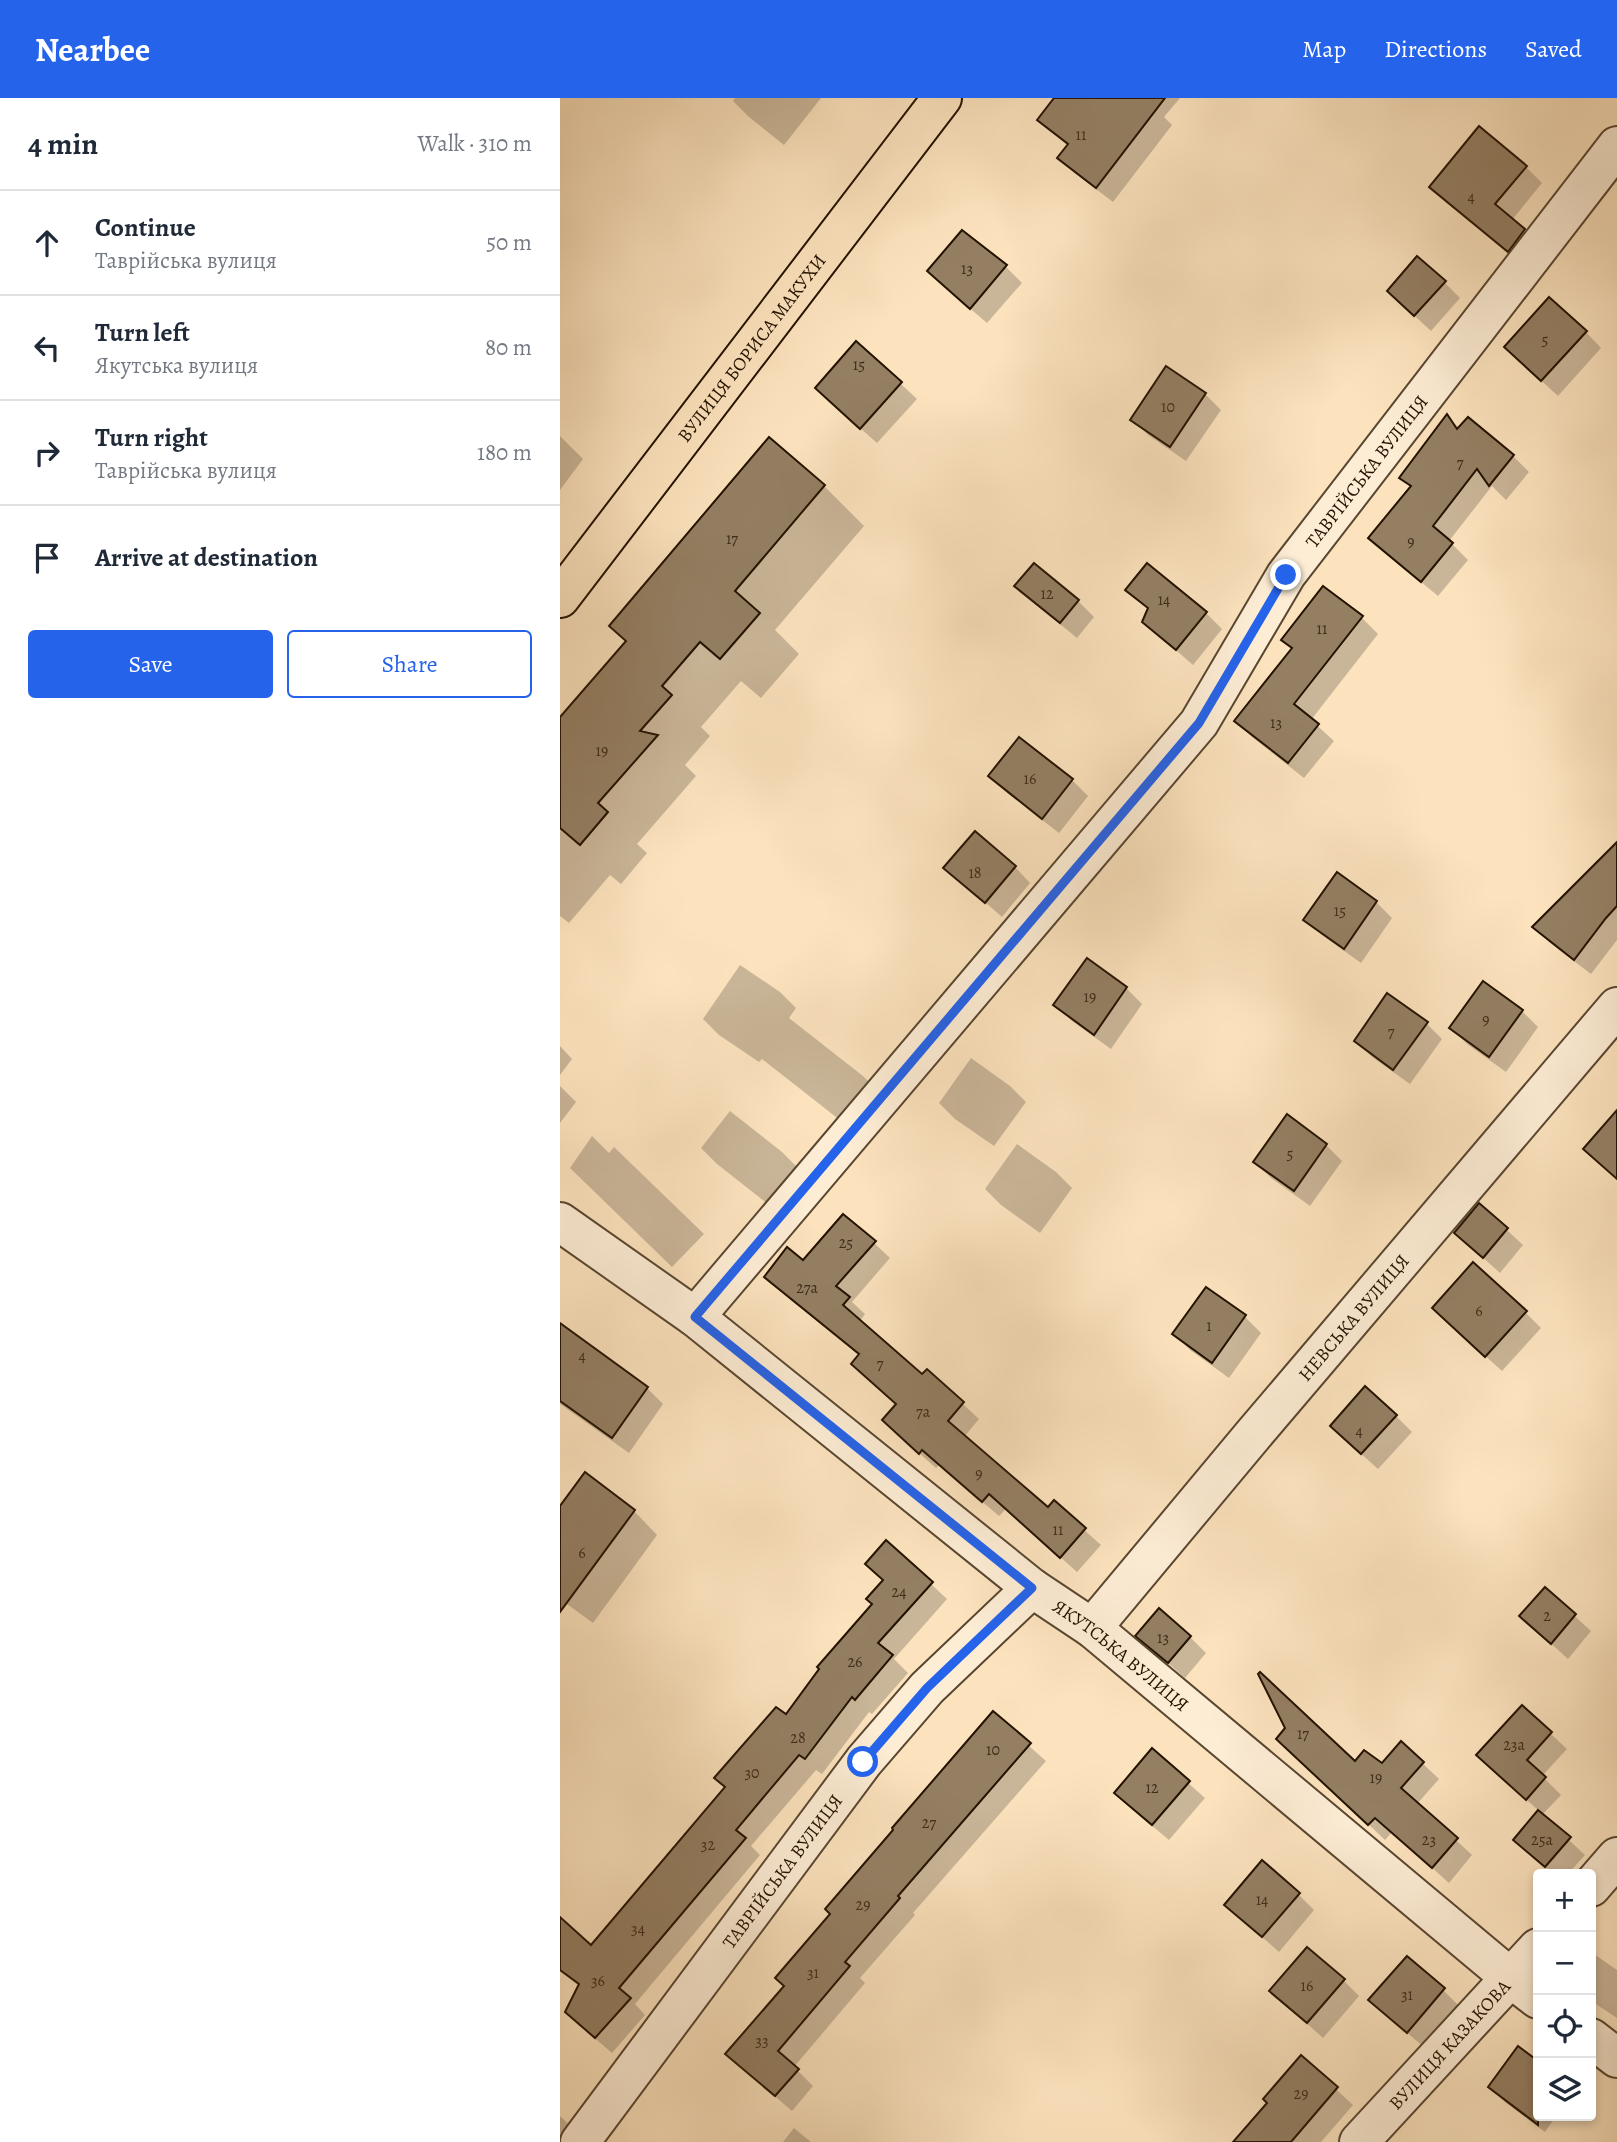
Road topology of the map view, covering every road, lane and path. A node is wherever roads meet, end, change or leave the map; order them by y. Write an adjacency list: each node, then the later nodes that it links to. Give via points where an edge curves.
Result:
1 (942, 98): 3 (main road, ВУЛИЦЯ БОРИСА МАКУХИ)
2 (1617, 146): 6 (street, ТАВРІЙСЬКА ВУЛИЦЯ, via 1286,575 1199,723)
3 (560, 598)
4 (1617, 1006): 8 (street, НЕВСЬКА ВУЛИЦЯ)
5 (560, 1222): 6 (street, ЯКУТСЬКА ВУЛИЦЯ)
6 (695, 1317): 7 (street, ЯКУТСЬКА ВУЛИЦЯ)
7 (1032, 1588): 8 (street, ЯКУТСЬКА ВУЛИЦЯ); 15 (street, ТАВРІЙСЬКА ВУЛИЦЯ, via 927,1688 863,1762)
8 (1092, 1628): 12 (street, ЯКУТСЬКА ВУЛИЦЯ)
9 (1617, 1857): 10 (street)
10 (1596, 1881)
11 (1533, 1964): 12 (street, ВУЛИЦЯ КАЗАКОВА)
12 (1525, 1989): 16 (street, ВУЛИЦЯ КАЗАКОВА)
13 (1596, 2043): 14 (street)
14 (1617, 2058)
15 (580, 2142)
16 (1359, 2142)

